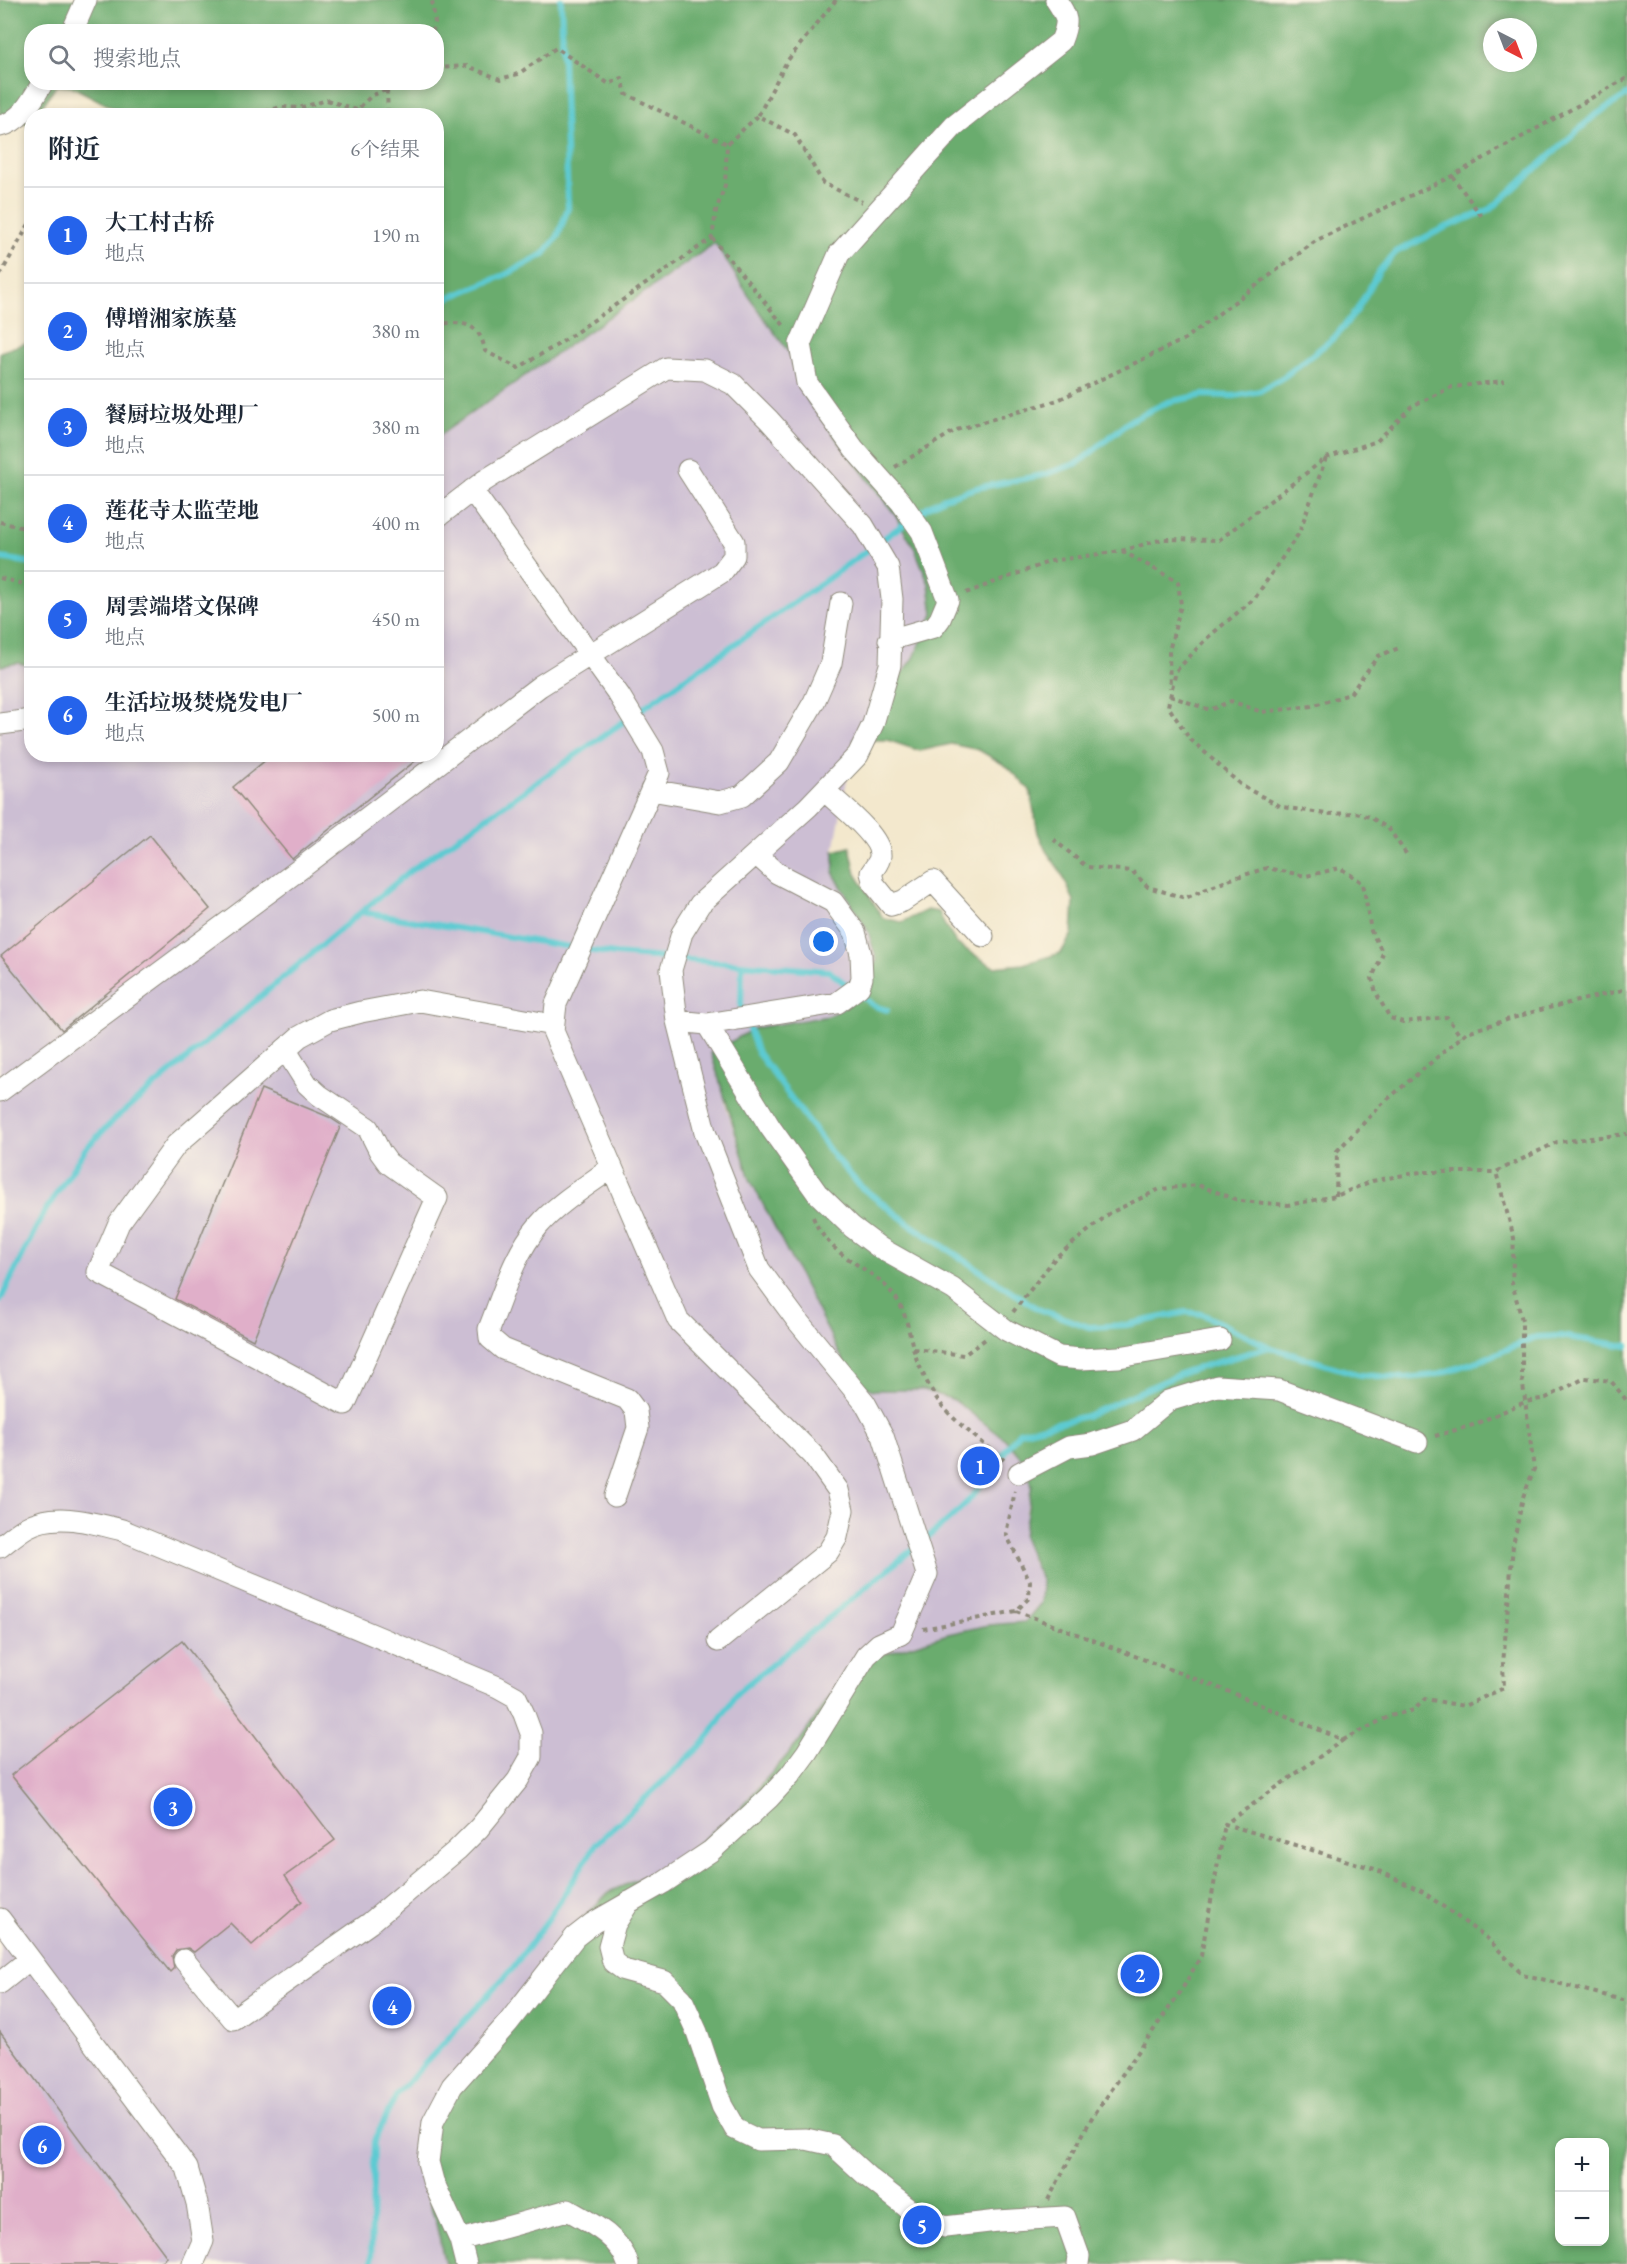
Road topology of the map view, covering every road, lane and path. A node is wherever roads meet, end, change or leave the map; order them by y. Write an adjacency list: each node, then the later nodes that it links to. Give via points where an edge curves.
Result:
1 (86, 0): 5 (street)
2 (432, 0): 6 (path)
3 (836, 0): 19 (path, via 787,61)
4 (1056, 0): 23 (street, via 1067,23 1061,41 954,126)
5 (76, 24)
6 (435, 24)
7 (444, 67): 21 (path, via 467,66 500,79 518,74 556,48 609,84 622,78 626,94)
8 (1627, 78): 22 (path)
9 (39, 90): 11 (street)
10 (387, 90): 16 (path, via 371,96); 17 (path)
11 (26, 108)
12 (277, 108): 13 (path)
13 (299, 108)
14 (299, 108): 15 (path, via 327,100)
15 (351, 108)
16 (359, 108)
17 (388, 108)
18 (24, 110): 20 (street)
19 (758, 116): 21 (path); 23 (path, via 795,135 823,183)
20 (0, 126)
21 (727, 144): 26 (path, via 725,185)
22 (1452, 176): 24 (path); 33 (path, via 1317,240 1185,339 1058,400 956,430)
23 (879, 211): 29 (street, via 839,254)
24 (1483, 218)
25 (24, 233): 27 (path)
26 (712, 238): 28 (path, via 518,368 485,351 483,338 472,326); 29 (path)
27 (0, 275)
28 (444, 324)
29 (800, 344): 33 (street, via 807,383)
30 (1505, 381): 31 (path, via 1452,387 1412,406 1377,441)
31 (1326, 458): 38 (path, via 1219,540 1163,539); 46 (path, via 1293,542 1255,598 1206,639 1176,671)
32 (688, 471): 45 (street, via 734,542 734,556 722,572)
33 (879, 477): 41 (street, via 922,532)
34 (472, 490): 35 (street); 43 (street, via 666,368 705,370 733,384 866,529 888,567 892,599); 45 (street)
35 (444, 512)
36 (0, 522): 37 (path)
37 (24, 528)
38 (1121, 551): 41 (path, via 1052,561); 46 (path, via 1178,582 1181,606 1169,651)
39 (0, 578): 40 (path)
40 (24, 584)
41 (948, 600): 43 (street, via 934,627)
42 (841, 603): 51 (street, via 831,663 814,702 779,762 742,796 720,802)
43 (889, 640): 52 (street, via 890,665 873,724 858,755)
44 (1399, 648): 46 (path, via 1378,656 1350,694 1311,706 1262,712 1231,701 1210,710)
45 (590, 654): 49 (street, via 540,686); 51 (street, via 653,751 659,773)
46 (1170, 696): 55 (path, via 1168,706 1189,738 1242,786 1282,807 1370,817 1389,829)
47 (24, 721): 48 (street)
48 (0, 724)
49 (444, 759)
50 (440, 762): 63 (street)
51 (651, 790): 60 (street, via 556,1004)
52 (825, 790): 54 (street); 56 (street, via 879,847 880,858 872,873 874,884 891,905 933,881)
53 (1053, 839): 61 (path, via 1087,867 1132,871 1148,888 1185,898 1268,868 1306,876 1340,868 1363,883 1371,931 1383,953 1372,978 1390,1018 1403,1022 1448,1017)
54 (756, 854): 58 (street, via 700,903 681,933 674,959); 59 (street, via 777,873 833,902 855,932 862,978 837,1003)
55 (1407, 855)
56 (983, 936)
57 (1627, 989): 61 (path, via 1536,1011)
58 (677, 1021): 59 (street); 79 (street, via 705,1132 759,1269 866,1403 883,1436 927,1574)
59 (707, 1023): 69 (street, via 770,1127 817,1193 880,1248 953,1289)
60 (554, 1024): 62 (street, via 420,1001 330,1020); 65 (street, via 553,1031)
61 (1461, 1037): 67 (path, via 1382,1104 1337,1151)
62 (285, 1049): 62 (street, via 176,1145 119,1222 98,1272 345,1404 437,1198 388,1162 368,1128 307,1084)
63 (0, 1091)
64 (1627, 1134): 66 (path, via 1557,1142)
65 (611, 1168): 76 (street, via 539,1225 517,1258 489,1329 490,1338 503,1349 627,1399 636,1411 638,1428); 80 (street, via 678,1320 813,1455 838,1490 843,1510 837,1537 828,1552)
66 (1496, 1172): 67 (path, via 1420,1172 1372,1181); 73 (path, via 1514,1238 1512,1283 1522,1320 1521,1366)
67 (1336, 1196): 69 (path, via 1288,1206 1240,1201 1198,1185 1160,1189 1110,1213 1056,1257)
68 (811, 1213): 71 (path, via 819,1231 835,1250 885,1286 896,1299)
69 (1000, 1325): 70 (street, via 1059,1357 1081,1359 1119,1357); 71 (path, via 964,1355)
70 (1220, 1340)
71 (914, 1349): 75 (path, via 940,1403)
72 (1627, 1401): 73 (path, via 1611,1381 1585,1378 1546,1398)
73 (1526, 1402): 74 (path, via 1473,1425); 81 (path, via 1534,1469 1523,1497 1513,1545 1504,1688 1464,1706 1425,1700 1414,1710 1382,1720)
74 (1417, 1442): 75 (street, via 1279,1390 1217,1386 1168,1401 1133,1430 1092,1444 1069,1447)
75 (1015, 1469): 78 (path, via 1006,1534 1030,1582 1029,1598)
76 (615, 1496)
77 (0, 1546): 86 (street, via 27,1527 48,1520 122,1530 498,1687 516,1697 524,1714 531,1733 531,1757 518,1780 457,1850 370,1923 233,2019)
78 (1016, 1611): 79 (path); 81 (path, via 1235,1694)
79 (901, 1634): 83 (street, via 879,1644 866,1656 807,1752 769,1798 711,1851)
80 (718, 1641)
81 (1343, 1740): 82 (path)
82 (1225, 1824): 88 (path, via 1375,1869 1423,1892 1488,1939 1522,1974); 89 (path, via 1201,1956 1091,2120)
83 (629, 1901): 89 (street, via 615,1924 609,1946 613,1962 624,1970 663,1981 682,2000 722,2106 735,2129 758,2140 806,2139 833,2145 913,2212 945,2227); 90 (street, via 575,1937 441,2104 433,2122 428,2162)
84 (0, 1919): 85 (street)
85 (30, 1959): 87 (street); 91 (street, via 187,2168 203,2241)
86 (184, 1960)
87 (0, 1983)
88 (1627, 2001)
89 (1038, 2219): 94 (street, via 1065,2217 1079,2256)
90 (460, 2240): 92 (street); 93 (street, via 568,2210 602,2229 626,2256)
91 (192, 2264)
92 (466, 2264)
93 (628, 2264)
94 (1078, 2264)

